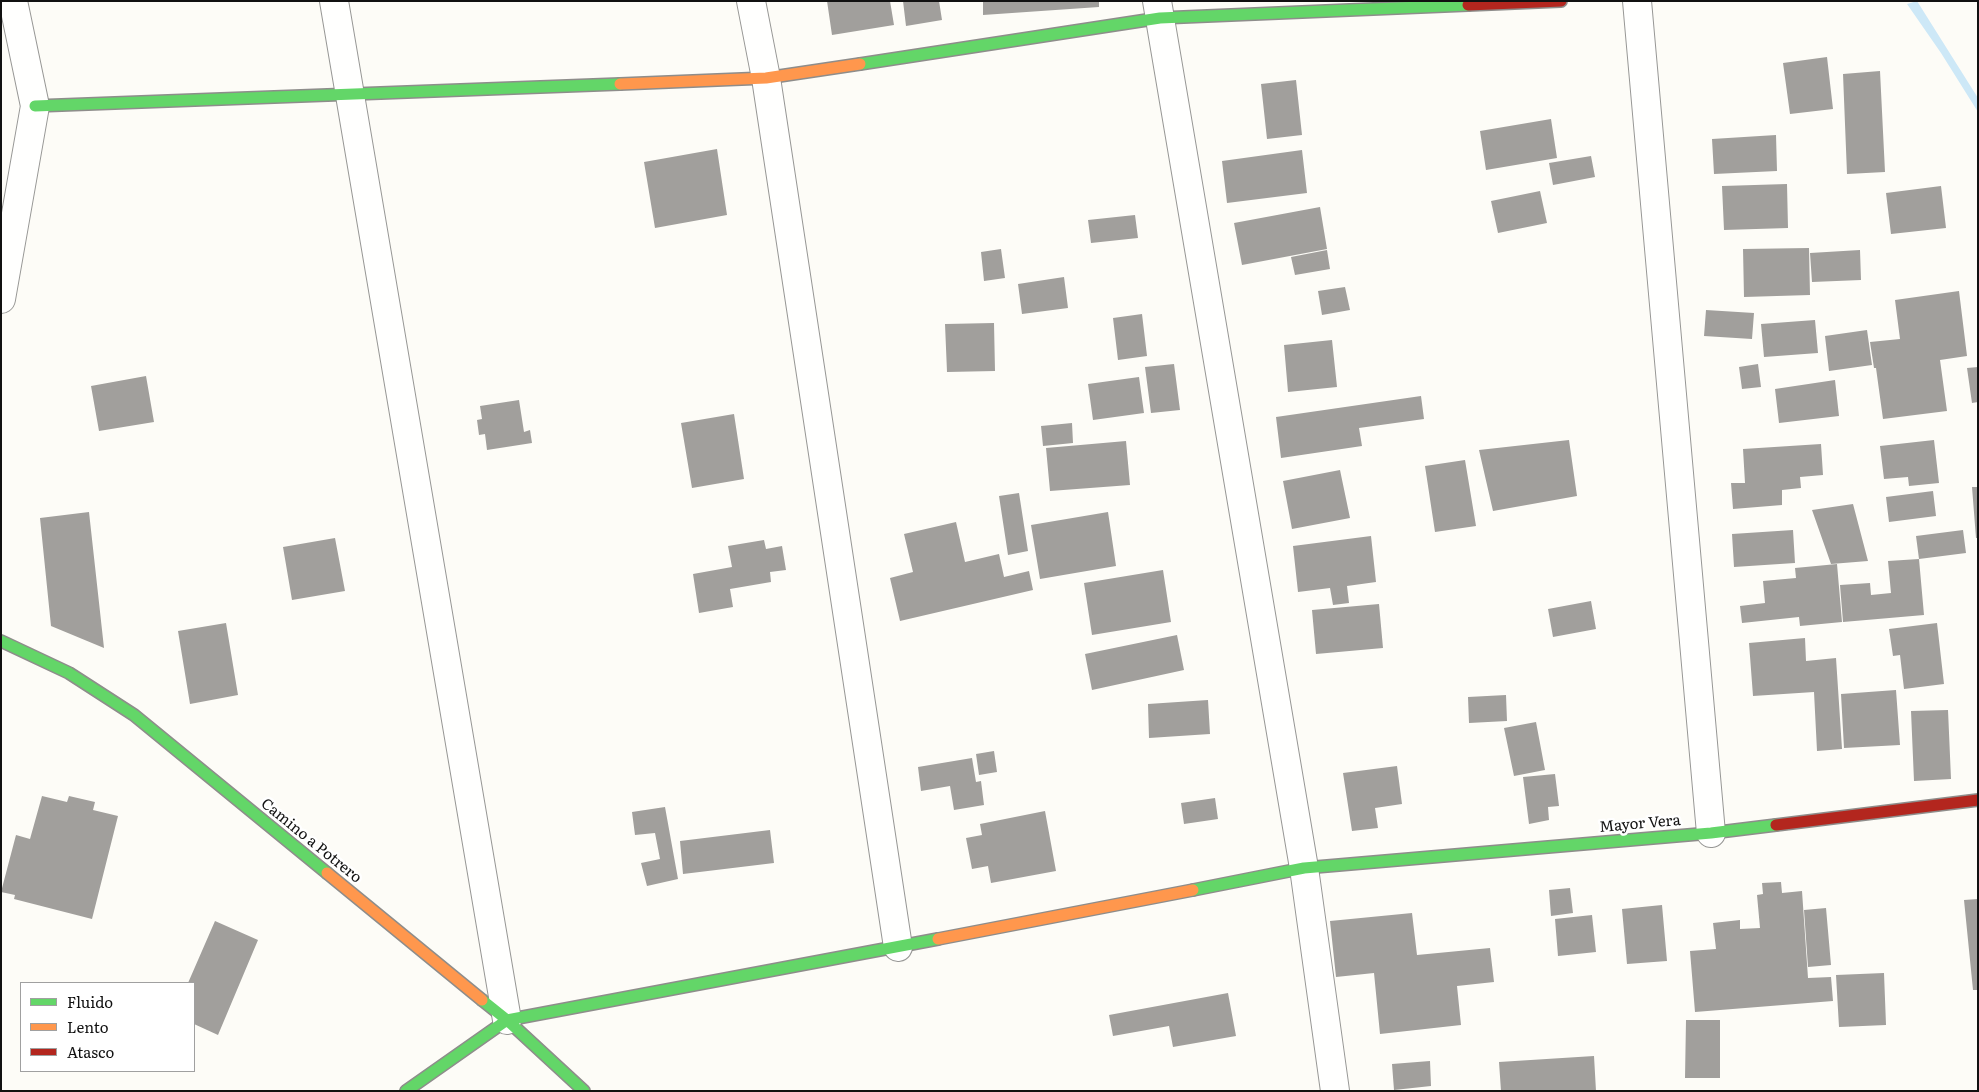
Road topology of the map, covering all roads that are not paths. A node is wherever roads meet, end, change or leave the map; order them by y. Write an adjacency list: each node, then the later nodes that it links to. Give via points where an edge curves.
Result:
1 (13, 1): 10 (street)
2 (334, 1): 9 (street)
3 (751, 1): 8 (street)
4 (1555, 1): 5 (street); 7 (street)
5 (1561, 1)
6 (1637, 1): 14 (street)
7 (1159, 9): 8 (street); 15 (street)
8 (766, 78): 9 (street); 16 (street)
9 (351, 93): 10 (street); 17 (street)
10 (35, 106): 11 (street)
11 (1, 299)
12 (1, 641): 17 (street, Camino a Potrero, via 69,673 134,715)
13 (1978, 800): 14 (street, Mayor Vera)
14 (1711, 833): 15 (street, Mayor Vera)
15 (1304, 868): 16 (street, Mayor Vera); 20 (street)
16 (898, 948): 17 (street, Mayor Vera)
17 (507, 1020): 18 (street); 19 (street, Camino a Potrero)
18 (406, 1091)
19 (584, 1091)
20 (1335, 1091)

